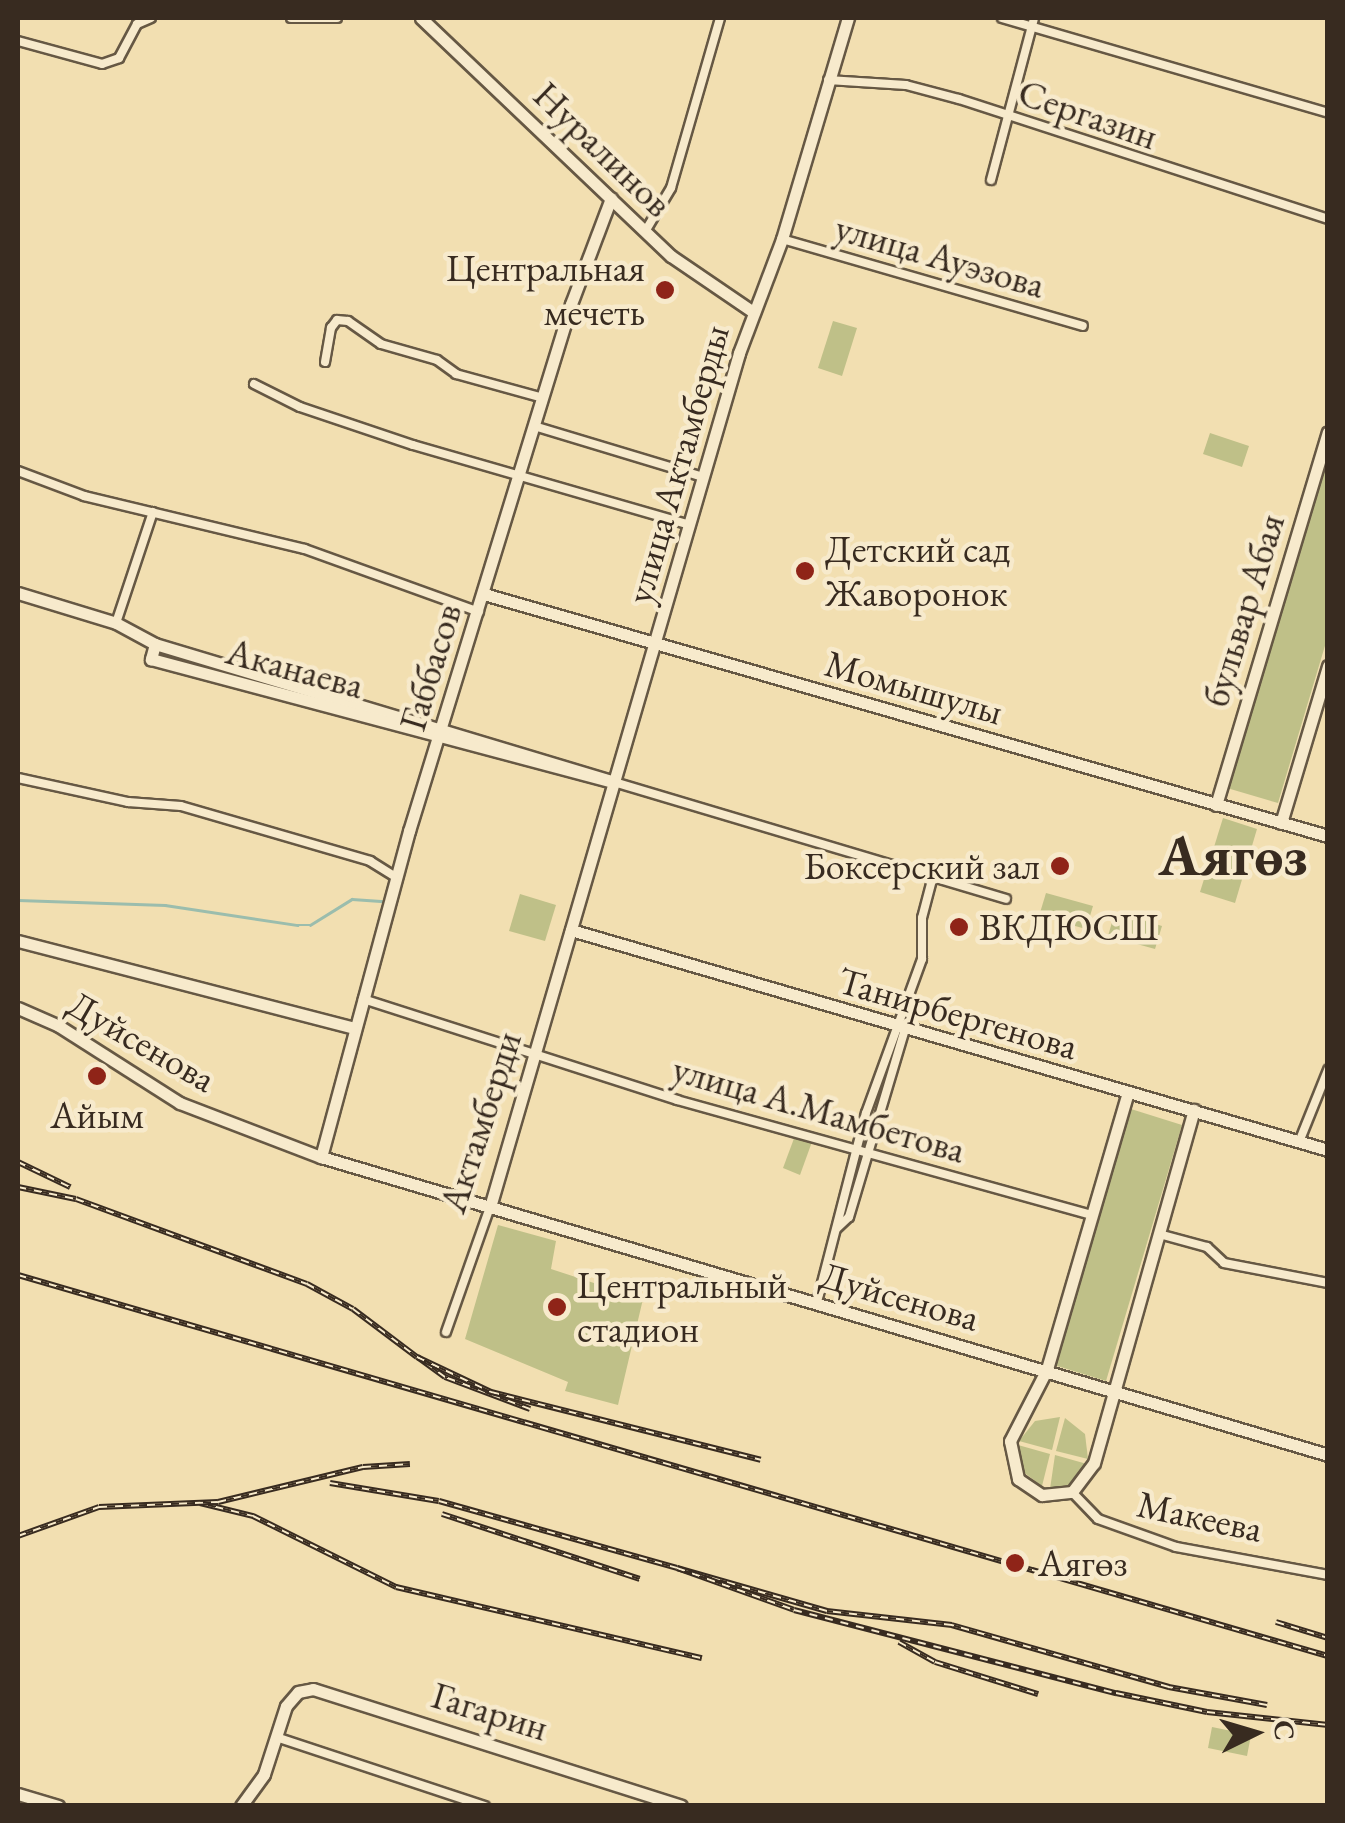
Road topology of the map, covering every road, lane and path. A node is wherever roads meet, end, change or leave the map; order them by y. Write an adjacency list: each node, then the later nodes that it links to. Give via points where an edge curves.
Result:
1 (151, 18): 9 (street, via 137,24 119,58 102,64)
2 (292, 18): 3 (street)
3 (337, 18)
4 (421, 18): 14 (main road, Нуралинов)
5 (720, 18): 16 (street, via 671,188)
6 (848, 18): 10 (main road, улица Актамберды)
7 (1002, 18): 8 (street)
8 (1034, 20): 11 (street); 12 (street)
9 (18, 40)
10 (828, 80): 12 (street, Сергазин, via 906,85); 17 (main road, улица Актамберды)
11 (1328, 113)
12 (1006, 116): 13 (street); 15 (street, Сергазин)
13 (991, 180)
14 (611, 198): 16 (main road, Нуралинов); 22 (main road, Габбасов)
15 (1328, 219)
16 (646, 230): 18 (main road, Нуралинов)
17 (782, 239): 18 (main road, улица Актамберды); 19 (street, улица Ауэзова)
18 (754, 312): 27 (main road, улица Актамберды)
19 (1083, 326)
20 (326, 362): 22 (street, via 331,328 337,320 348,321 381,344 437,360 456,374)
21 (254, 384): 26 (street, via 300,407)
22 (543, 398): 23 (main road, Габбасов)
23 (534, 426): 26 (main road, Габбасов); 27 (street)
24 (1328, 432): 40 (main road, бульвар Абая)
25 (18, 471): 28 (street)
26 (519, 474): 29 (street); 31 (main road, Габбасов)
27 (704, 478): 29 (main road, улица Актамберды)
28 (153, 512): 32 (street, via 305,549); 33 (street)
29 (690, 526): 34 (main road, улица Актамберды)
30 (18, 592): 33 (main road, Аканаева)
31 (484, 594): 32 (main road, Габбасов); 34 (main road, Момышулы)
32 (479, 612): 37 (main road, Габбасов)
33 (116, 624): 37 (main road, Аканаева, via 155,644)
34 (656, 642): 39 (main road, улица Актамберды); 40 (main road, Момышулы)
35 (1328, 666): 36 (main road)
36 (1325, 681): 41 (main road)
37 (442, 733): 39 (main road, Аканаева); 43 (main road, Габбасов)
38 (18, 778): 43 (street, via 128,802 181,806 370,861)
39 (614, 782): 44 (street, Аканаева); 46 (main road, улица Актамберды)
40 (1216, 804): 41 (main road, Момышулы)
41 (1281, 823): 42 (main road, Момышулы)
42 (1328, 836)
43 (396, 876): 48 (main road, Габбасов)
44 (933, 876): 45 (street, Аканаева); 50 (street, via 922,918 922,959)
45 (1006, 899)
46 (572, 930): 50 (main road, Танирбергенова); 52 (main road, Актамберди)
47 (18, 941): 51 (main road)
48 (362, 1000): 51 (main road, Габбасов); 52 (street, улица А.Мамбетова)
49 (18, 1008): 60 (main road, Дуйсенова, via 60,1026 180,1103)
50 (900, 1027): 54 (main road, Танирбергенова); 57 (street); 58 (street)
51 (355, 1028): 60 (main road, Габбасов)
52 (535, 1052): 57 (street, улица А.Мамбетова, via 678,1100); 61 (main road, Актамберди)
53 (1328, 1070): 56 (street)
54 (1128, 1092): 55 (main road, Танирбергенова); 62 (main road)
55 (1194, 1110): 56 (main road, Танирбергенова); 64 (main road)
56 (1299, 1142): 59 (main road, Танирбергенова)
57 (856, 1145): 58 (street, улица А.Мамбетова); 63 (street)
58 (868, 1150): 62 (street, улица А.Мамбетова); 63 (street, via 848,1217)
59 (1328, 1150)
60 (321, 1157): 61 (main road, Дуйсенова)
61 (490, 1207): 66 (main road, Дуйсенова); 67 (street, Актамберди)
62 (1089, 1214): 68 (main road)
63 (837, 1228): 66 (street)
64 (1159, 1234): 65 (street, via 1207,1247 1224,1262); 69 (main road)
65 (1328, 1283)
66 (817, 1302): 68 (main road, Дуйсенова)
67 (446, 1332)
68 (1047, 1370): 69 (main road, Дуйсенова); 71 (main road, via 1018,1418 1009,1453 1018,1479 1029,1488 1054,1496)
69 (1115, 1391): 70 (main road, Дуйсенова); 71 (main road, via 1090,1473)
70 (1328, 1455)
71 (1072, 1492): 72 (street, Макеева, via 1098,1519 1176,1547)
72 (1328, 1575)
73 (276, 1737): 76 (main road, via 264,1774); 77 (street); 78 (main road, Гагарин, via 298,1692 322,1690)
74 (18, 1794): 75 (main road)
75 (58, 1806)
76 (241, 1806)
77 (484, 1806)
78 (681, 1806)

